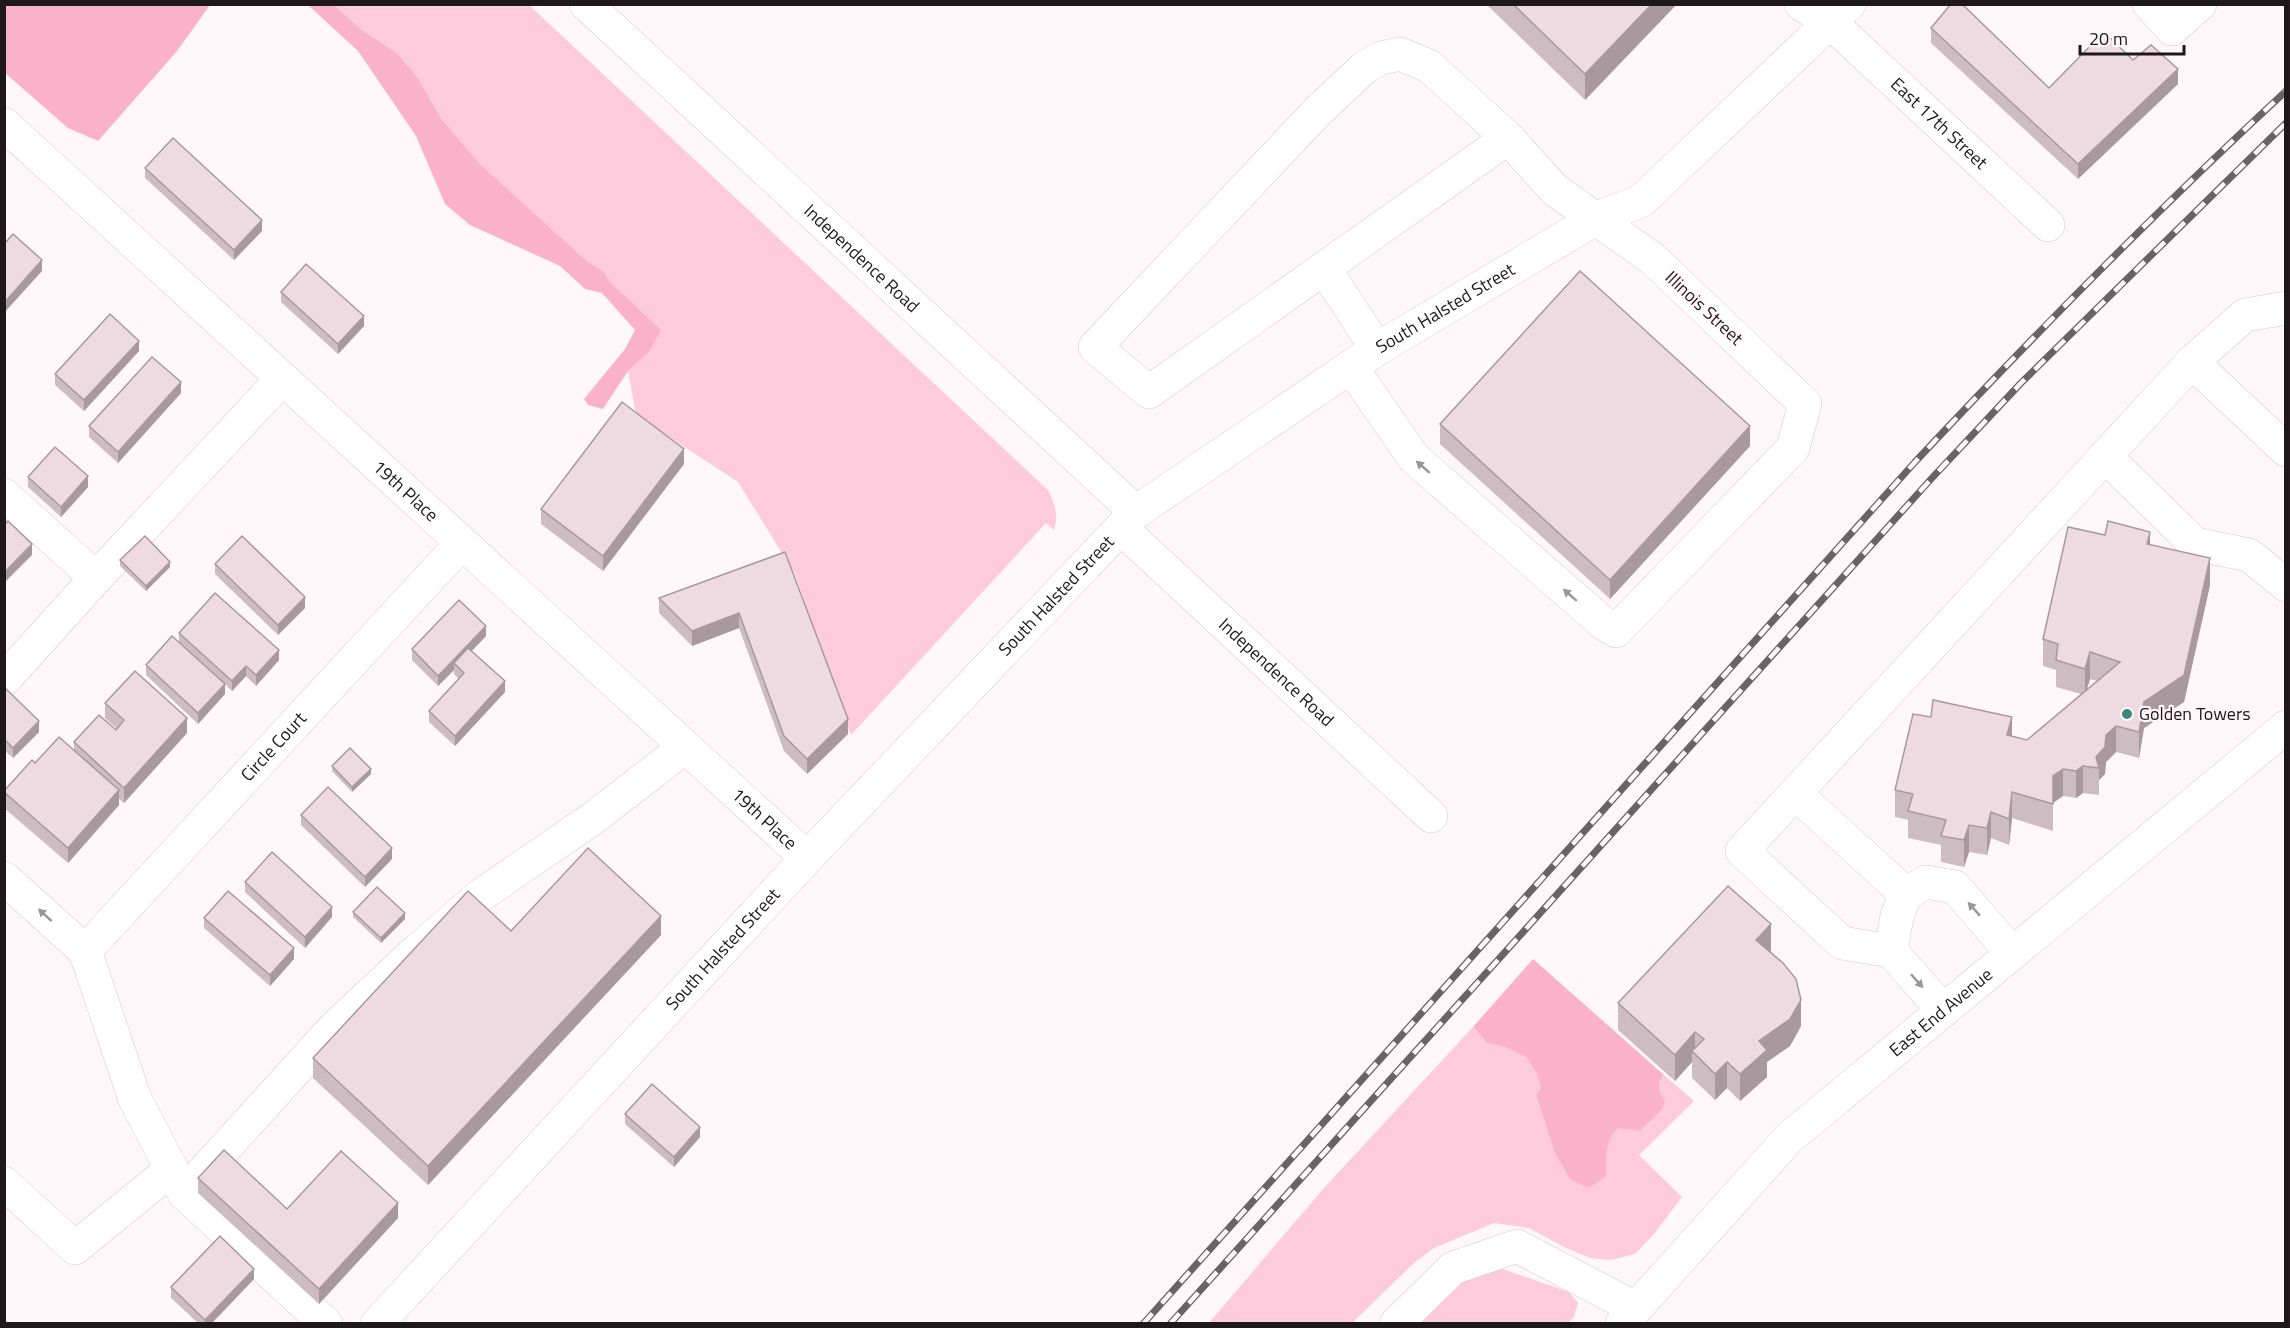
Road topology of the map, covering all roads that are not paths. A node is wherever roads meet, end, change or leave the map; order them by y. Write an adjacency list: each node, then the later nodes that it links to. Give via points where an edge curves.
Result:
1 (586, 4): 18 (street, Independence Road)
2 (1801, 4): 5 (street, East 17th Street)
3 (2150, 4): 4 (street, via 2172,29)
4 (2200, 4)
5 (1840, 13): 8 (street, South Halsted Street, via 1641,201); 9 (street, East 17th Street)
6 (4, 123): 14 (street, 19th Place)
7 (1508, 138): 8 (street, Illinois Street, via 1555,190); 10 (street); 10 (street, Illinois Street, via 1429,66 1400,54 1382,58 1365,67 1318,111 1095,347 1149,392)
8 (1597, 218): 12 (street, South Halsted Street); 12 (street, Illinois Street, one-way to 12, via 1653,260 1805,404 1793,448 1616,631 1414,458)
9 (2048, 225)
10 (1324, 268): 12 (street)
11 (2286, 308): 13 (street, via 2245,315)
12 (1364, 358): 18 (street, South Halsted Street)
13 (2192, 362): 15 (street); 16 (street)
14 (282, 379): 19 (street, 19th Place); 20 (street)
15 (2286, 450)
16 (2105, 456): 21 (street, via 2195,544 2249,555); 25 (street)
17 (4, 495): 20 (street)
18 (1128, 520): 26 (street, Independence Road); 27 (street, South Halsted Street)
19 (461, 544): 24 (street, 19th Place); 30 (street, Circle Court)
20 (96, 578): 22 (street)
21 (2286, 585)
22 (4, 680)
23 (2286, 727): 32 (street, East End Avenue)
24 (684, 748): 27 (street, 19th Place); 34 (street, via 592,819 481,894 333,1029)
25 (1795, 793): 29 (street); 31 (street, via 1742,850 1842,944)
26 (1431, 816)
27 (807, 858): 38 (street, South Halsted Street)
28 (4, 878): 30 (street, one-way to 28)
29 (1906, 894): 31 (street, via 1897,916); 32 (street, one-way to 29, via 1955,887 1926,882)
30 (85, 951): 34 (street, via 135,1099)
31 (1891, 951): 33 (street, one-way to 33)
32 (2012, 953): 33 (street, East End Avenue)
33 (1943, 1010): 36 (street, East End Avenue, via 1789,1138)
34 (178, 1181): 35 (street, via 75,1248); 37 (street)
35 (4, 1183)
36 (1629, 1316): 39 (street, via 1517,1246 1453,1268)
37 (326, 1323)
38 (377, 1323)
39 (1396, 1323)

